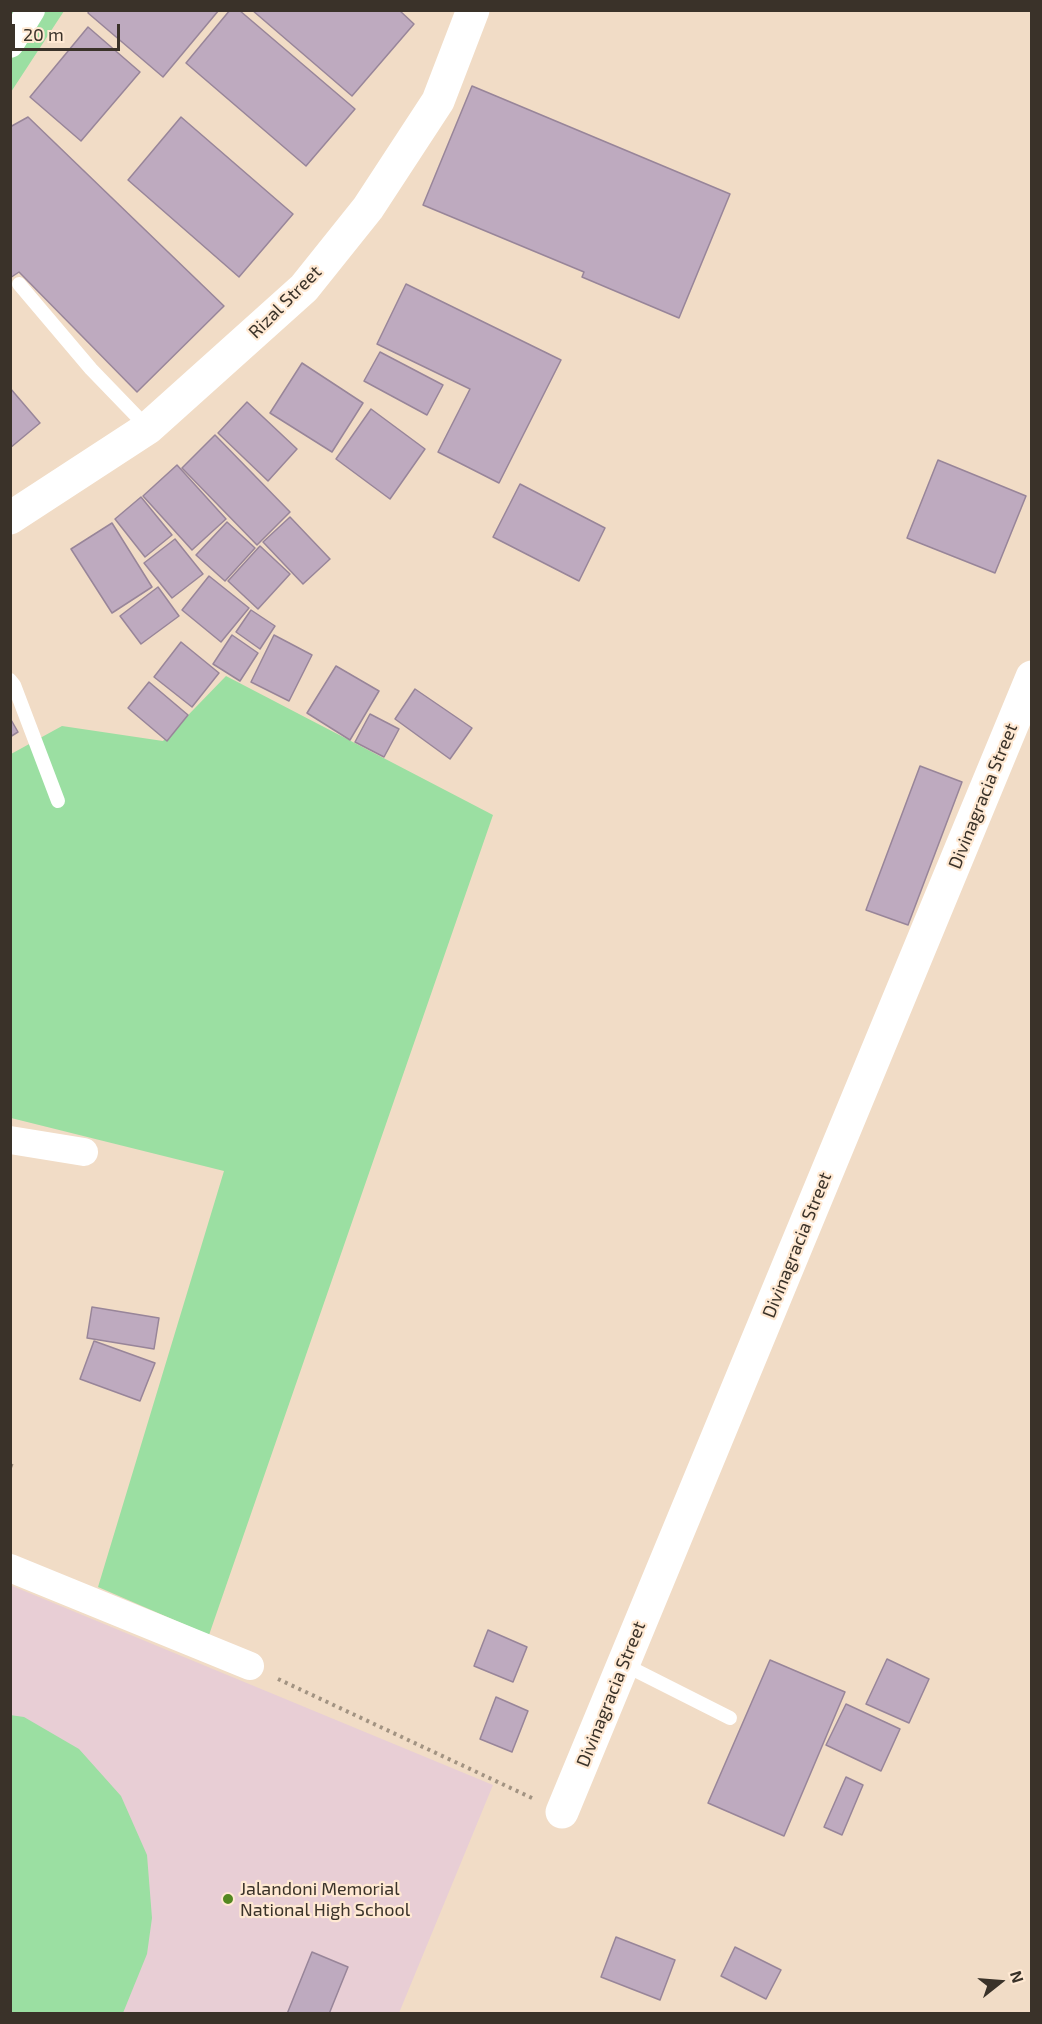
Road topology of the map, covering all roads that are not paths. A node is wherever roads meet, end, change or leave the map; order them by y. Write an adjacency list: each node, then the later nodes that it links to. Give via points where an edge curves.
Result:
1 (31, 10): 3 (street)
2 (466, 14): 5 (street, Rizal Street, via 438,101 368,208 304,288)
3 (10, 44)
4 (19, 284): 5 (lane, via 91,369)
5 (148, 428): 6 (street, Rizal Street)
6 (10, 518)
7 (1032, 677): 13 (street, Divinagracia Street)
8 (10, 680): 9 (lane)
9 (58, 801)
10 (10, 1140): 11 (street)
11 (84, 1152)
12 (10, 1568): 14 (street)
13 (623, 1664): 15 (lane); 16 (street, Divinagracia Street)
14 (250, 1666)
15 (730, 1718)
16 (562, 1812)

